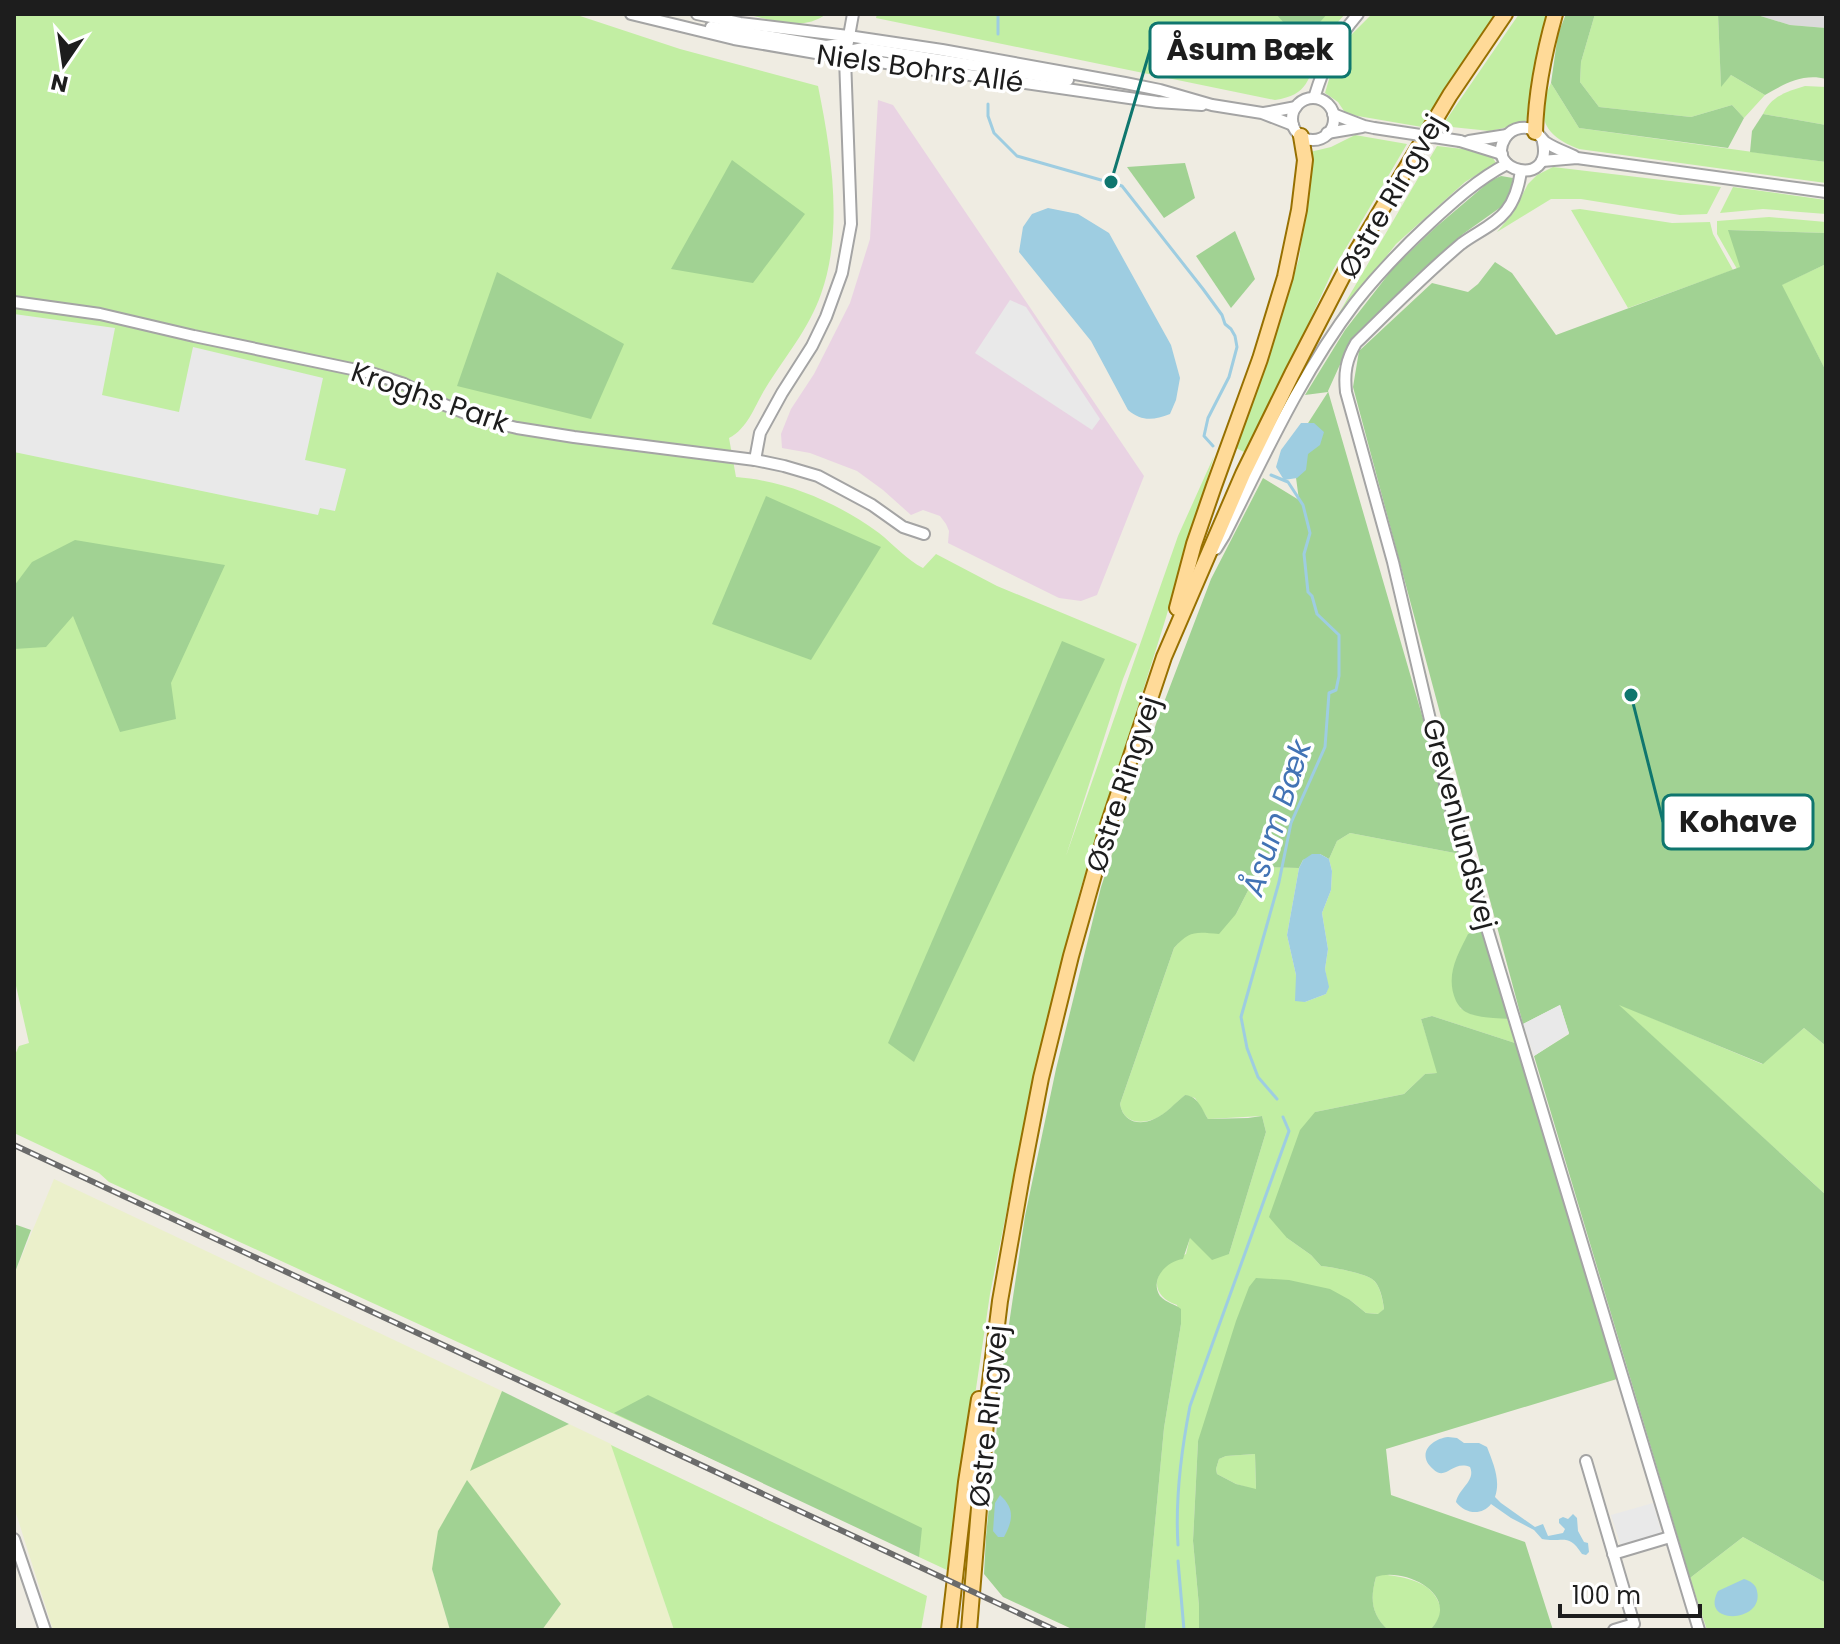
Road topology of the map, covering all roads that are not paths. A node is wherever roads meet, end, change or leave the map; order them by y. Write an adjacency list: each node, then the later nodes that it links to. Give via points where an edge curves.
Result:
1 (631, 14): 9 (street, Niels Bohrs Allé)
2 (654, 14): 8 (street, via 818,45 834,46)
3 (697, 14): 8 (street, Niels Bohrs Allé)
4 (853, 14): 8 (street)
5 (1358, 14): 11 (street, via 1341,33)
6 (1505, 14): 30 (main road, Østre Ringvej, via 1349,264 1243,474)
7 (1555, 14): 20 (main road, via 1536,107)
8 (848, 36): 9 (street); 10 (street, Niels Bohrs Allé)
9 (845, 58): 10 (street, via 849,51 863,48); 12 (street, Niels Bohrs Allé, via 1157,102); 28 (street, via 851,224 842,273 812,346 760,433)
10 (1160, 90): 12 (street, Niels Bohrs Allé)
11 (1314, 98): 13 (street); 15 (street)
12 (1212, 105): 14 (street, Niels Bohrs Allé)
13 (1296, 107): 14 (street, Niels Bohrs Allé); 17 (street, via 1292,116)
14 (1262, 113): 17 (street, Niels Bohrs Allé)
15 (1333, 114): 16 (street); 18 (street)
16 (1369, 127): 18 (street); 21 (street, bridge)
17 (1297, 130): 18 (street, via 1308,139); 31 (main road, via 1305,160 1285,277 1194,544)
18 (1327, 133)
19 (1507, 135): 20 (street, via 1528,128); 21 (street); 23 (street)
20 (1539, 137): 22 (street); 24 (street, via 1545,151)
21 (1464, 141): 23 (street)
22 (1577, 158): 24 (street); 26 (street)
23 (1504, 159): 25 (street); 30 (street, via 1401,250 1355,303 1316,361)
24 (1542, 161): 25 (street)
25 (1521, 171): 34 (street, Grevenlundsvej, via 1514,198 1497,221 1463,242 1356,343 1344,372 1346,392 1393,562 1451,809)
26 (1826, 192)
27 (14, 302): 28 (street, Kroghs Park, via 100,314 371,373 483,420 517,428)
28 (755, 460): 29 (street, Kroghs Park, via 818,476)
29 (924, 534)
30 (1203, 567): 31 (main road, Østre Ringvej)
31 (1164, 657): 32 (main road, Østre Ringvej, via 1071,956 1041,1078)
32 (1000, 1301): 38 (main road, via 974,1427); 39 (main road, Østre Ringvej)
33 (1586, 1461): 36 (street)
34 (1670, 1537): 36 (street); 41 (street, Grevenlundsvej)
35 (14, 1539): 37 (street)
36 (1613, 1554): 40 (street, via 1634,1624)
37 (45, 1630)
38 (949, 1630)
39 (969, 1630)
40 (1614, 1630)
41 (1699, 1630)

